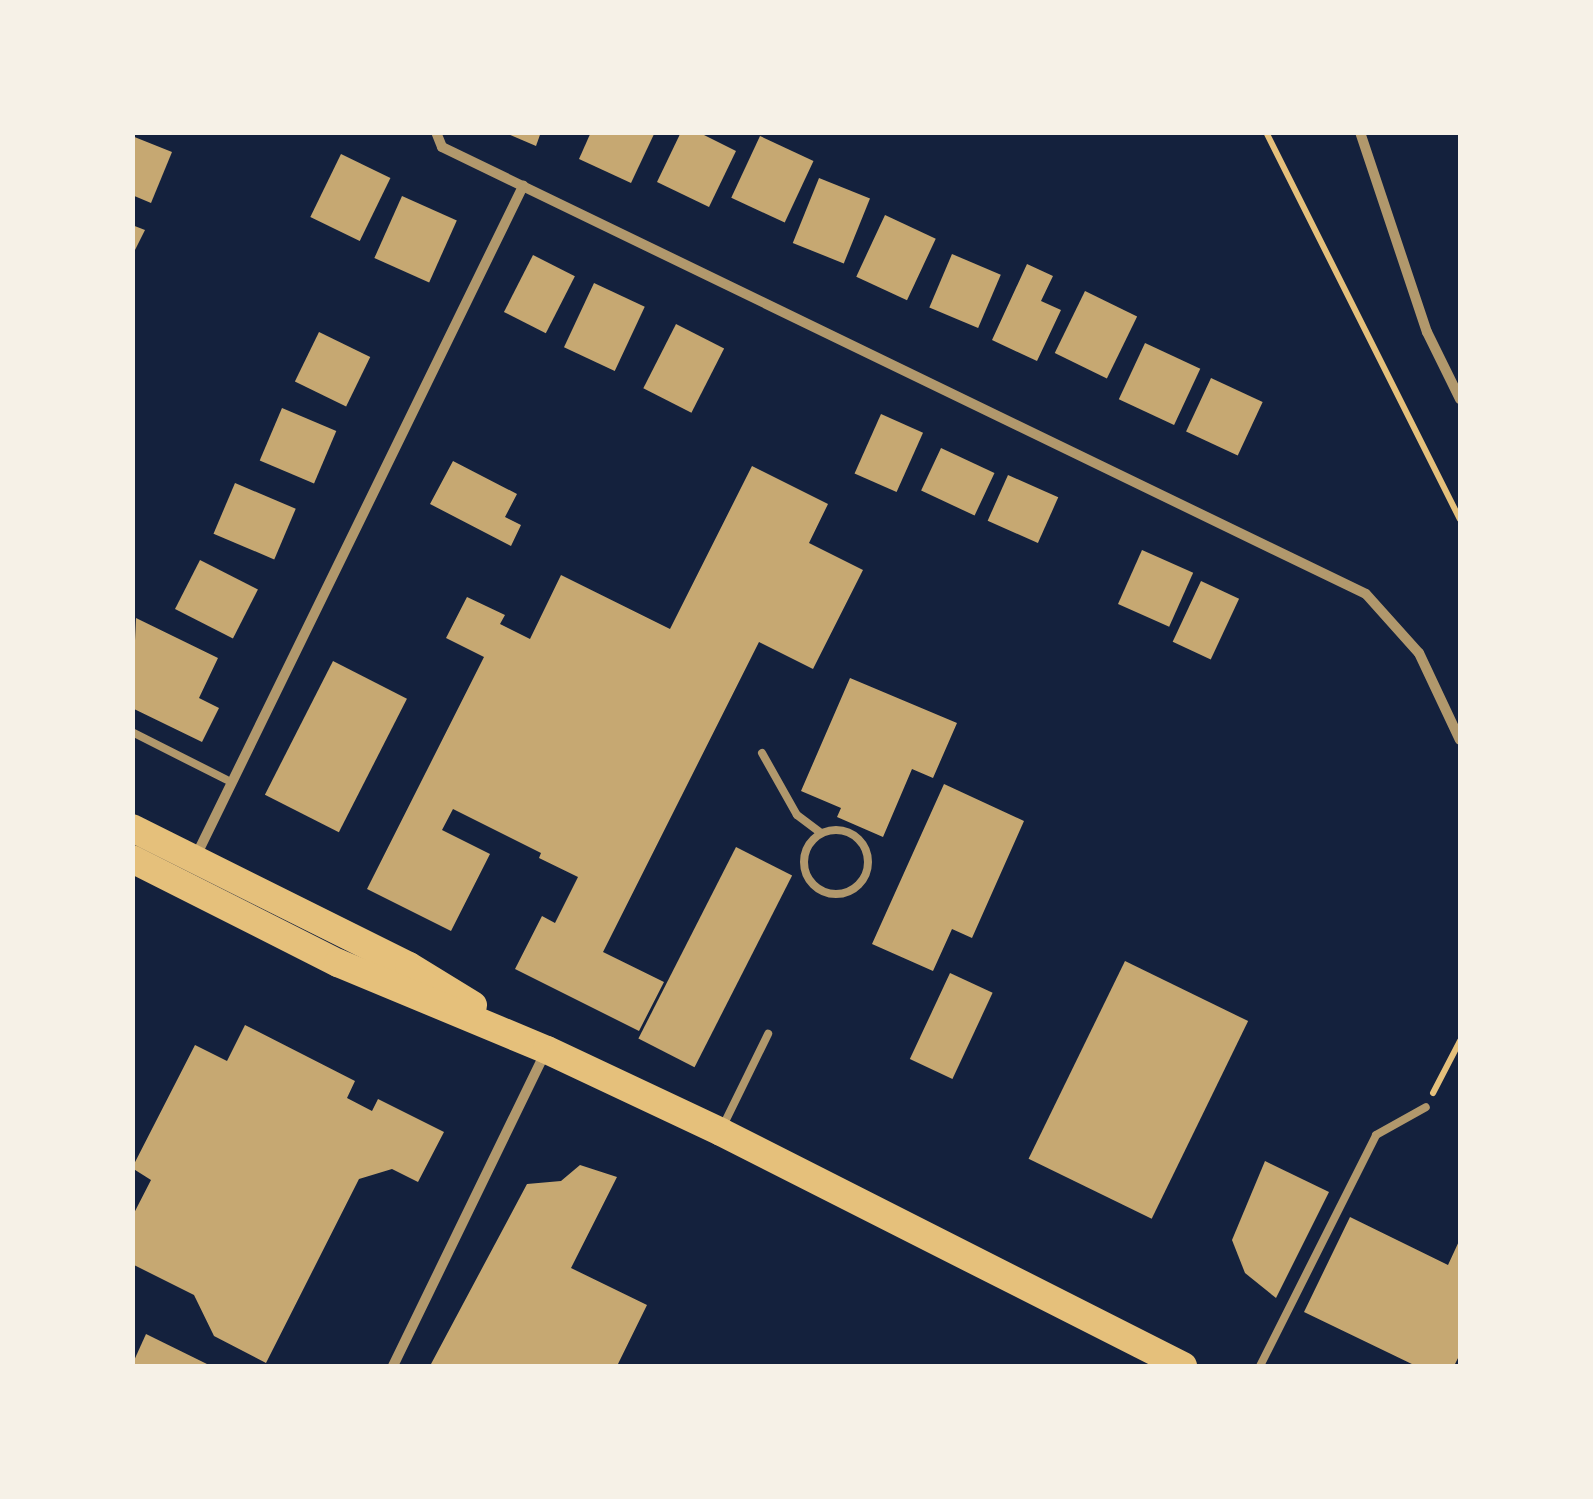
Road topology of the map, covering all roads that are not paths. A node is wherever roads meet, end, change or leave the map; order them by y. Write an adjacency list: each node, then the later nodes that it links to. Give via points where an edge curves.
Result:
1 (436, 132): 3 (street, via 442,147)
2 (1360, 132): 4 (street, via 1427,332)
3 (523, 186): 6 (street, via 1366,594 1419,653); 8 (street)
4 (1460, 400)
5 (132, 732): 8 (lane)
6 (1460, 740)
7 (762, 752): 10 (lane, via 798,816)
8 (228, 780): 11 (street)
9 (132, 828): 11 (highway)
10 (820, 833): 10 (lane, via 842,830 860,840 869,859 856,888 836,894 809,880 804,859)
11 (196, 856): 14 (highway, via 410,966)
12 (132, 859): 14 (highway, via 338,964)
13 (768, 1034): 16 (lane)
14 (547, 1050): 16 (highway); 17 (street)
15 (1426, 1107): 19 (lane, via 1376,1135)
16 (720, 1132): 18 (highway)
17 (398, 1365)
18 (1183, 1366)
19 (1260, 1366)

